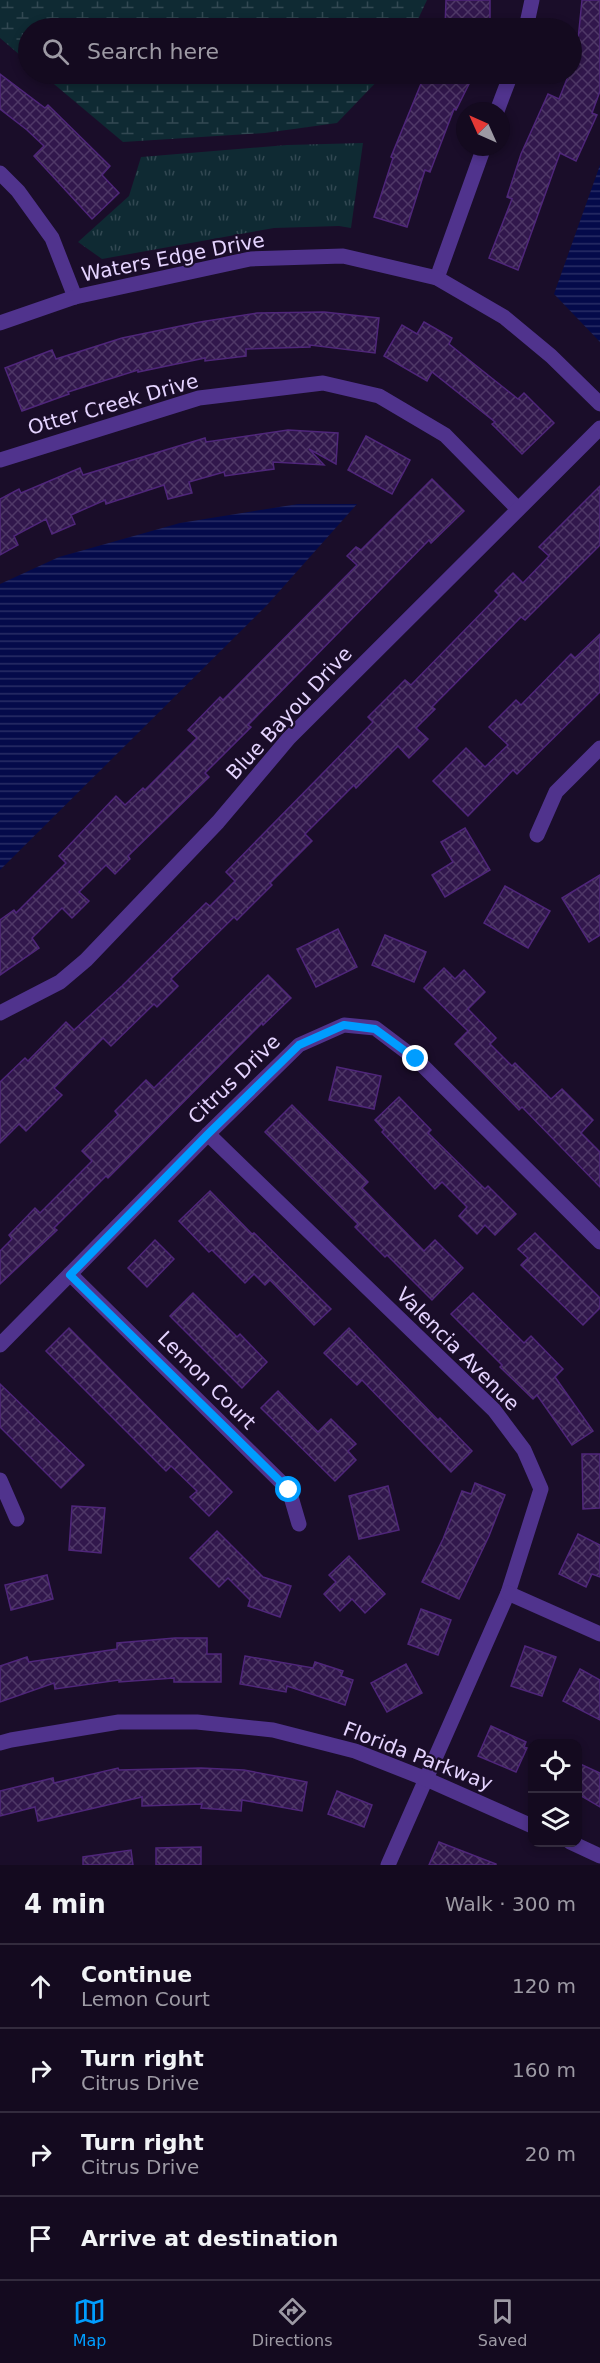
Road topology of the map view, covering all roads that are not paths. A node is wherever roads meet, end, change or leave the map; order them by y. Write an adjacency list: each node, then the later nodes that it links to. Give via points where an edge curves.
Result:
1 (532, 0): 2 (street)
2 (528, 18)
3 (507, 84): 4 (street)
4 (500, 102)
5 (481, 156): 7 (street)
6 (0, 173): 8 (street, via 52,238)
7 (437, 278): 8 (street, Waters Edge Drive, via 343,256 250,259); 10 (street, Waters Edge Drive, via 504,317)
8 (75, 297): 9 (street, Waters Edge Drive)
9 (0, 323)
10 (600, 404)
11 (600, 428): 13 (street, Blue Bayou Drive)
12 (0, 460): 13 (street, Otter Creek Drive, via 199,398 323,383 379,396 445,435)
13 (518, 509): 16 (street, Blue Bayou Drive, via 289,738 218,822 86,960 60,982)
14 (600, 748): 15 (street, via 556,792)
15 (537, 835)
16 (0, 1013)
17 (208, 1134): 18 (street, Citrus Drive, via 299,1045 344,1025 375,1029 416,1059); 19 (street, Citrus Drive); 24 (street, Valencia Avenue, via 494,1410 524,1450 541,1489)
18 (600, 1242)
19 (70, 1275): 20 (street, Citrus Drive); 23 (street, Lemon Court, via 289,1490)
20 (0, 1346)
21 (0, 1480): 22 (street)
22 (16, 1519)
23 (299, 1524)
24 (508, 1593): 25 (street); 27 (street, Valencia Avenue)
25 (600, 1634)
26 (0, 1743): 27 (street, Florida Parkway, via 119,1722 197,1722 273,1730 356,1750)
27 (426, 1779): 28 (street, Florida Parkway); 31 (street, Valencia Avenue)
28 (528, 1824)
29 (581, 1847): 30 (street)
30 (600, 1856)
31 (388, 1865)

